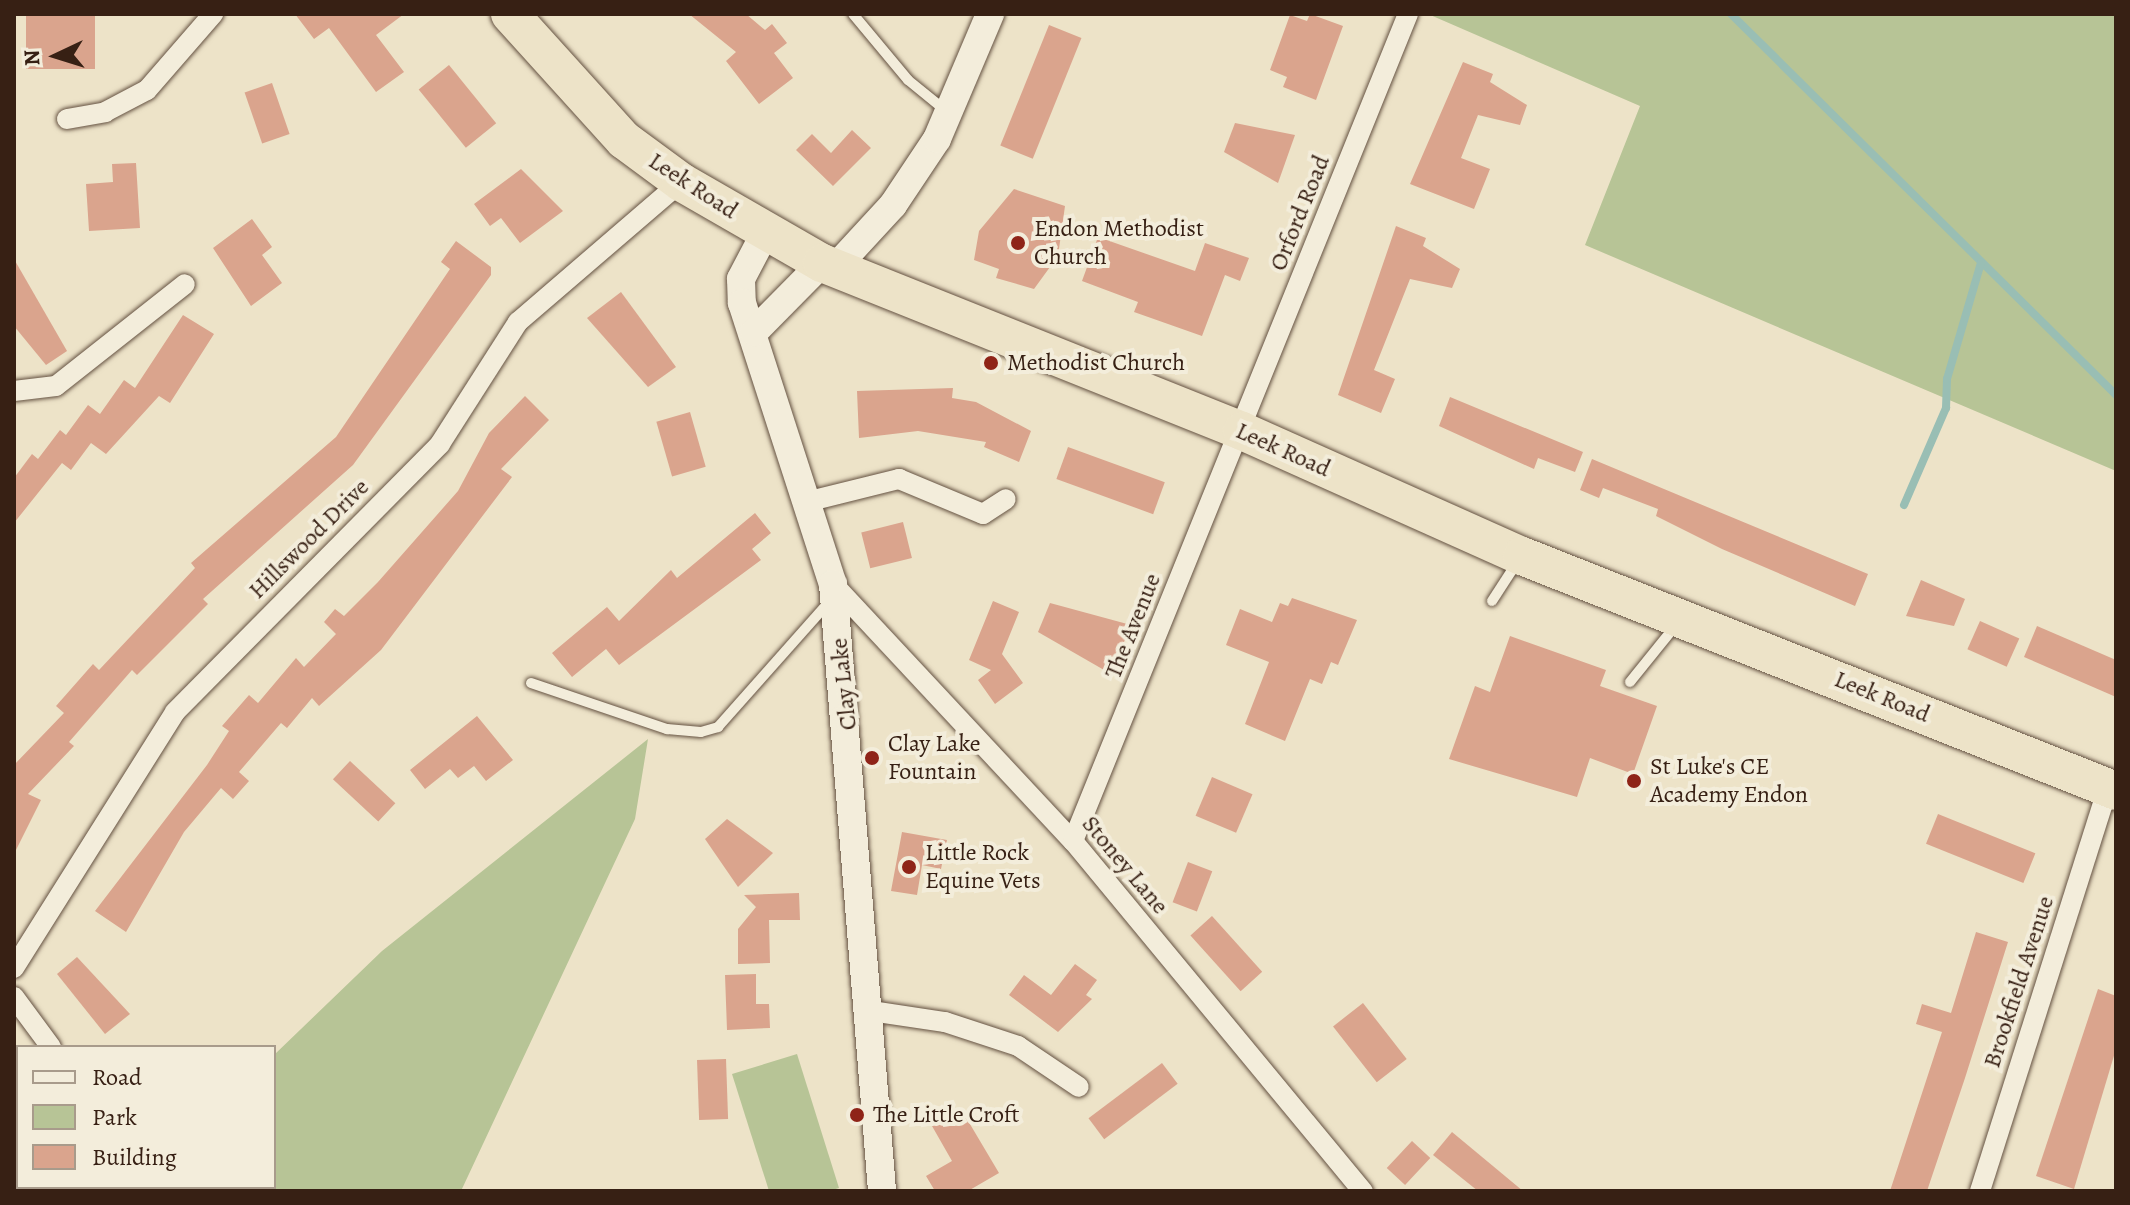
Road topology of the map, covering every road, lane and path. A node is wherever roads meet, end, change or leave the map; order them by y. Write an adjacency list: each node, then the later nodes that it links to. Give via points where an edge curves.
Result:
1 (510, 14): 8 (highway, Leek Road, via 624,140)
2 (853, 14): 6 (lane, via 908,80)
3 (990, 14): 6 (main road)
4 (1408, 14): 14 (street, Orford Road)
5 (206, 17): 7 (street, via 147,90 105,112)
6 (948, 112): 10 (main road, via 893,205)
7 (67, 119)
8 (681, 182): 9 (highway, Leek Road); 25 (street, Hillswood Drive, via 518,322 440,444 175,712)
9 (765, 233): 10 (highway, Leek Road); 12 (main road, Clay Lake, via 741,279)
10 (828, 266): 12 (main road); 14 (highway, Leek Road)
11 (185, 284): 13 (street, via 56,386)
12 (754, 332): 16 (main road, Clay Lake)
13 (14, 391)
14 (1242, 431): 17 (highway, Leek Road); 24 (street, The Avenue)
15 (1006, 499): 16 (street, via 983,514 899,479)
16 (810, 501): 18 (main road, Clay Lake)
17 (1522, 556): 19 (lane); 20 (highway, Leek Road)
18 (834, 590): 22 (lane, via 718,727 701,732 667,729); 24 (street, Stoney Lane); 27 (main road, Clay Lake)
19 (1492, 601)
20 (1681, 616): 21 (lane, via 1651,665); 23 (highway, Leek Road)
21 (1630, 682)
22 (531, 683)
23 (2112, 790): 32 (street, Brookfield Avenue)
24 (1073, 841): 31 (street, Stoney Lane)
25 (14, 968)
26 (14, 997): 28 (street)
27 (871, 1011): 29 (street, via 945,1022 1018,1046); 30 (main road, Clay Lake)
28 (50, 1045)
29 (1079, 1087)
30 (882, 1191)
31 (1363, 1191)
32 (1980, 1191)

